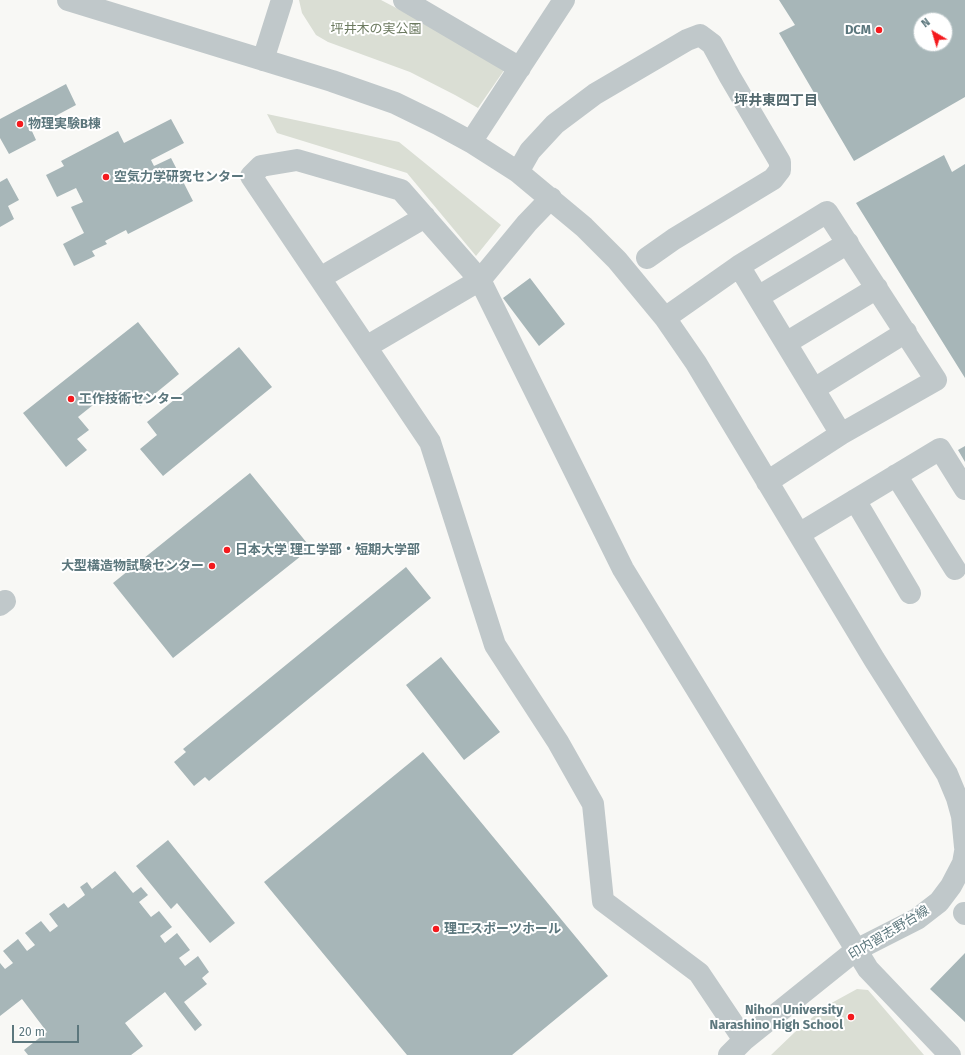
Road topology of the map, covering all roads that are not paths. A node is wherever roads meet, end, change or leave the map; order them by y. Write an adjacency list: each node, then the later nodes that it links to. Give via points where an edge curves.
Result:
1 (68, 0): 5 (street)
2 (282, 0): 5 (street)
3 (404, 0): 6 (street)
4 (564, 0): 6 (street)
5 (263, 60): 7 (street, via 395,103)
6 (520, 68): 7 (street)
7 (471, 142): 8 (street)
8 (518, 172): 9 (street); 12 (street, via 530,151 555,124 595,94 700,35 712,44 780,162 780,170 773,179 674,238)
9 (551, 198): 15 (street, via 526,223); 18 (street, via 617,260)
10 (425, 218): 14 (street); 14 (street, via 401,190 297,160 261,166 251,176); 15 (street)
11 (848, 243): 13 (street, via 827,212); 16 (street); 17 (street)
12 (647, 258)
13 (739, 266): 17 (street); 18 (street)
14 (320, 278): 21 (street)
15 (480, 280): 21 (street); 32 (street, via 623,569)
16 (877, 288): 19 (street); 20 (street)
17 (758, 297): 20 (street)
18 (665, 318): 25 (street, via 696,363)
19 (906, 332): 22 (street); 23 (street, via 936,380)
20 (786, 343): 22 (street)
21 (366, 347): 33 (street, via 430,442 495,645 558,742 593,804 603,900 699,973)
22 (814, 389): 23 (street)
23 (841, 434): 25 (street)
24 (896, 475): 26 (street, via 940,449); 27 (street); 29 (street)
25 (767, 482): 28 (street)
26 (965, 489)
27 (855, 500): 28 (street); 30 (street)
28 (799, 534): 31 (street, via 946,774 958,798)
29 (955, 569)
30 (910, 593)
31 (965, 856): 32 (street, 印内習志野台線, via 951,886 939,902 917,919)
32 (856, 950): 33 (street, 印内習志野台線); 34 (street, via 868,969)
33 (736, 1048)
34 (950, 1055)

